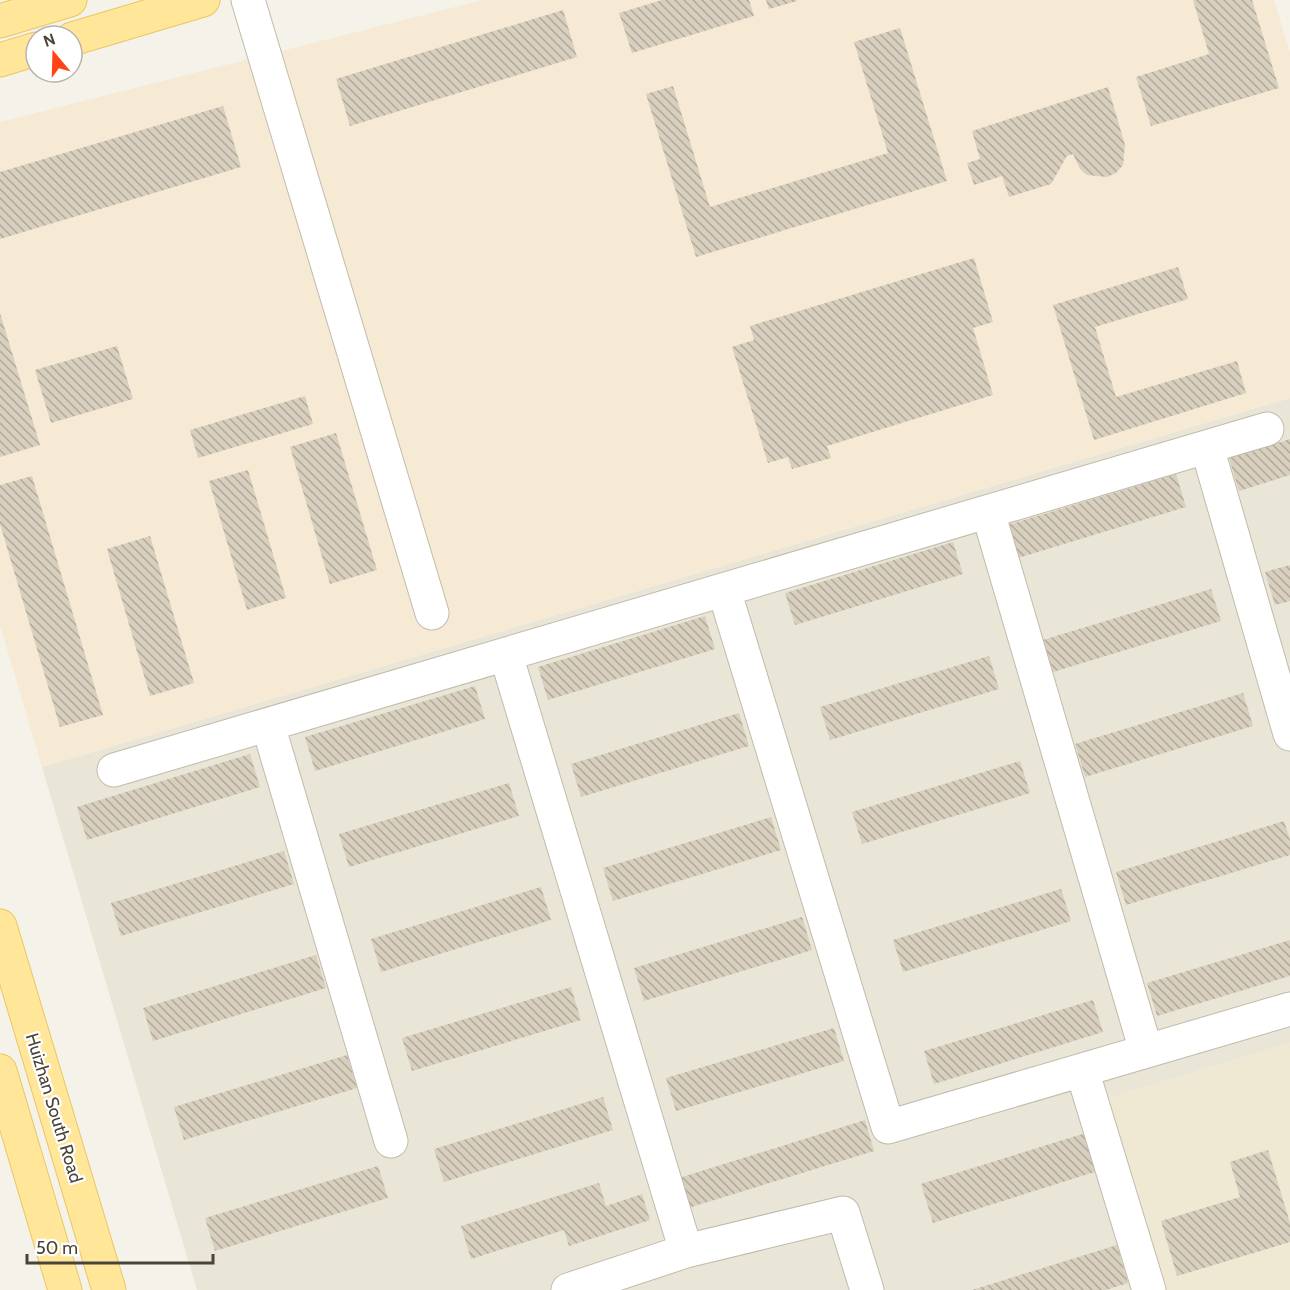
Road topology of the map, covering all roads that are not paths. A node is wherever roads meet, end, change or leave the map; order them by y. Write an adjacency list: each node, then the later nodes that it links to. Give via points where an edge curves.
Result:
1 (70, 0): 4 (main road)
2 (203, 0): 5 (main road)
3 (248, 0): 12 (lane)
4 (0, 21)
5 (84, 35)
6 (24, 53): 7 (main road)
7 (0, 60)
8 (1267, 429): 9 (lane)
9 (1206, 447): 10 (lane); 15 (lane)
10 (988, 512): 11 (lane); 19 (lane)
11 (724, 590): 13 (lane); 20 (lane, via 888,1127)
12 (432, 613)
13 (506, 655): 14 (lane); 23 (lane)
14 (268, 725): 16 (lane); 22 (lane)
15 (1290, 734)
16 (114, 770)
17 (0, 926): 25 (main road, Huizhan South Road)
18 (1290, 1009): 19 (lane)
19 (1146, 1051): 20 (lane)
20 (1082, 1070): 28 (lane)
21 (0, 1071): 24 (main road)
22 (391, 1141)
23 (686, 1251): 26 (lane); 27 (lane, via 843,1213)
24 (66, 1290)
25 (109, 1290)
26 (568, 1290)
27 (867, 1290)
28 (1149, 1290)

